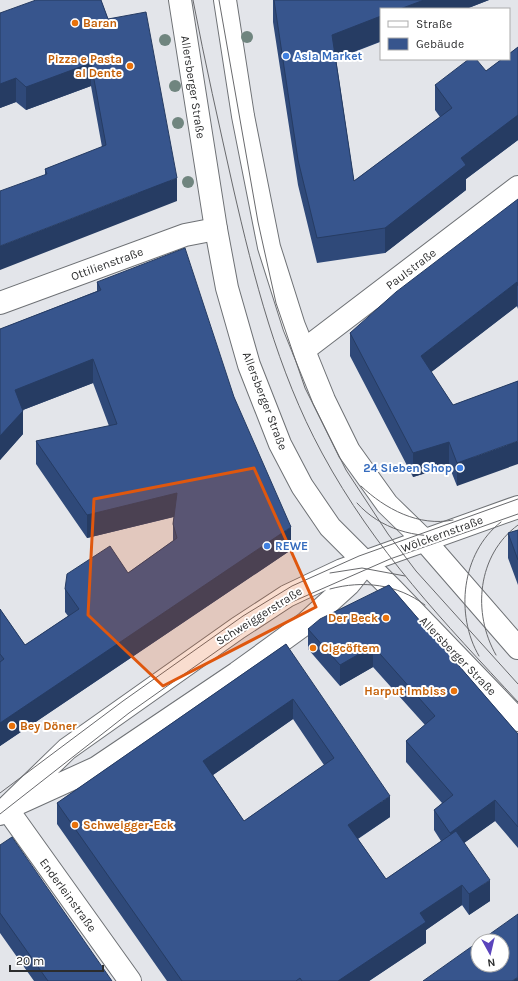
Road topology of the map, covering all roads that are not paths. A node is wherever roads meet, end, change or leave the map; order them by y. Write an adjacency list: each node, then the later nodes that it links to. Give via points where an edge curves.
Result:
1 (180, 0): 4 (main road, Allersberger Straße)
2 (225, 0): 6 (main road, via 262,221 278,278)
3 (518, 188): 6 (main road, Paulstraße)
4 (216, 229): 5 (main road, Ottilienstraße, via 185,235); 9 (main road, Allersberger Straße, via 227,288 241,339 260,396 280,444 320,514)
5 (0, 303)
6 (304, 350): 8 (main road, via 324,400 349,451 387,504)
7 (518, 507): 8 (main road, Wölckernstraße)
8 (424, 540): 9 (main road, Wölckernstraße); 10 (main road)
9 (366, 563): 11 (main road, Allersberger Straße); 12 (main road, via 349,584 306,623 237,673 96,768); 12 (main road, Schweiggerstraße, via 342,570 287,596 238,628 67,749)
10 (518, 648)
11 (518, 720)
12 (3, 812): 13 (main road, Enderleinstraße)
13 (130, 981)

